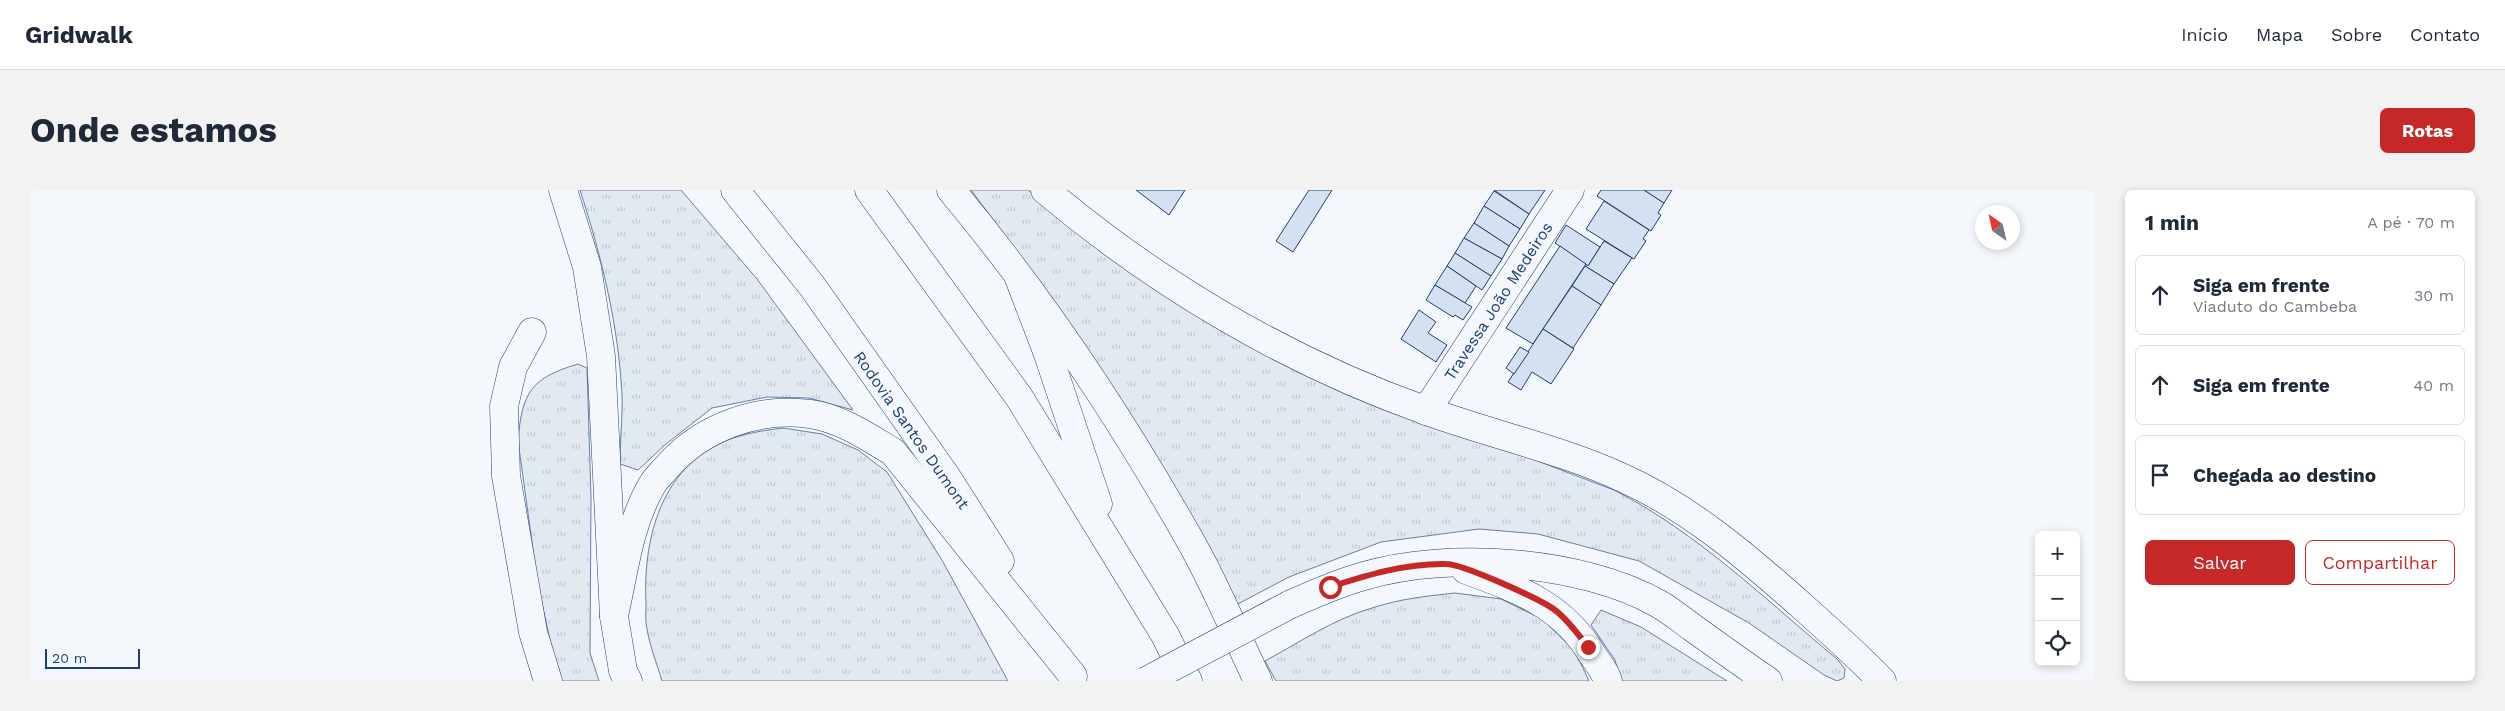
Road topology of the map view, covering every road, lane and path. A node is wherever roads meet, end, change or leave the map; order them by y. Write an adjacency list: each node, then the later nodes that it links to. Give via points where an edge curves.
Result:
1 (563, 190): 12 (main road, via 587,267 601,356)
2 (734, 190): 14 (main road, Rodovia Santos Dumont, via 812,286 946,476)
3 (869, 190): 10 (main road, via 1019,397)
4 (951, 190): 7 (main road, via 989,235)
5 (1045, 190): 9 (main road, via 1137,259 1232,322 1337,376)
6 (1570, 190): 9 (main road, Travessa João Medeiros)
7 (1019, 278): 10 (main road); 19 (main road, via 1103,394 1192,543)
8 (532, 332): 15 (main road, via 513,367 504,406 506,476 533,632)
9 (1426, 411): 23 (main road, via 1623,478 1702,522 1770,578)
10 (1112, 546): 18 (main road, via 1165,635)
11 (1448, 564): 13 (main road, via 1516,565 1562,570 1605,581 1660,604); 17 (main road, bridge, via 1365,575 1289,605); 20 (main road, via 1507,586 1555,610 1588,647)
12 (614, 616): 14 (main road, via 632,532 652,484 683,449 720,426 773,413 812,414 854,429 893,452); 16 (main road, via 623,671)
13 (1738, 660): 21 (main road); 22 (main road)
14 (1074, 678)
15 (548, 681)
16 (628, 681)
17 (1146, 681)
18 (1188, 681)
19 (1258, 681)
20 (1608, 681)
21 (1768, 681)
22 (1783, 681)
23 (1882, 681)

